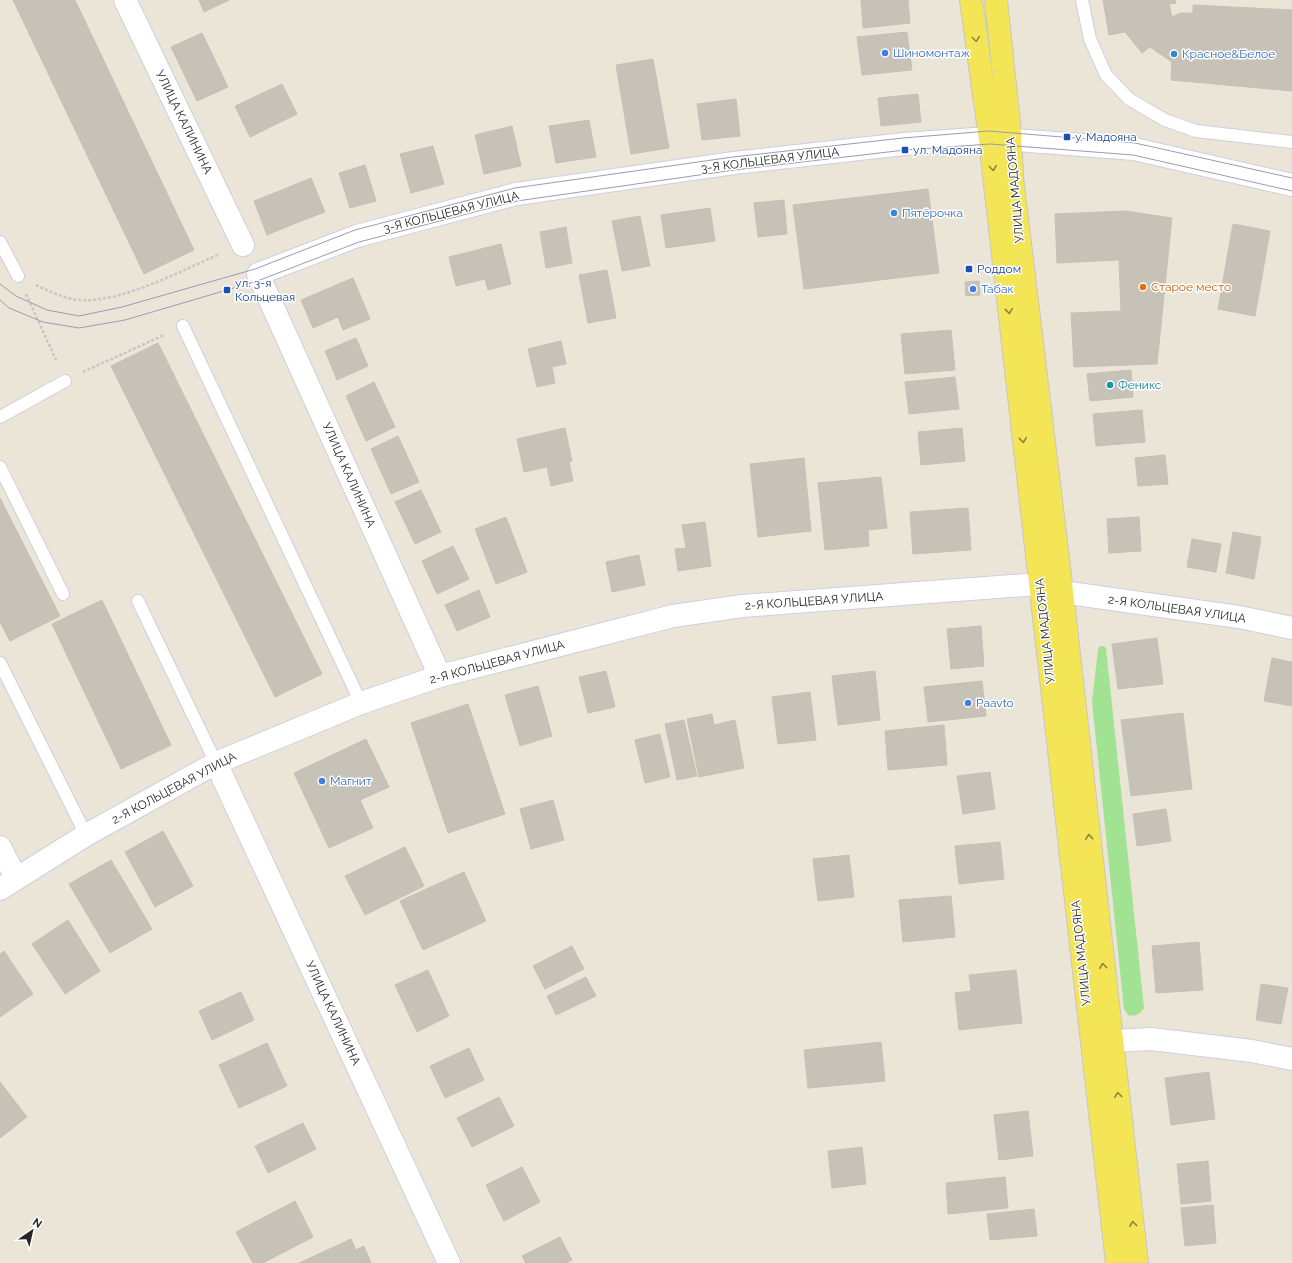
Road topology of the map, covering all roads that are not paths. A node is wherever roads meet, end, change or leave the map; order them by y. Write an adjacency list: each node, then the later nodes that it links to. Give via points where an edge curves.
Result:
1 (125, 0): 9 (street, УЛИЦА КАЛИНИНА)
2 (971, 0): 5 (main road, УЛИЦА МАДОЯНА, one-way to 5)
3 (996, 0): 5 (main road, УЛИЦА МАДОЯНА)
4 (1082, 0): 6 (lane, via 1090,39 1106,75 1129,99 1165,120 1196,131)
5 (1000, 138): 7 (street, 3-Я КОЛЬЦЕВАЯ УЛИЦА, via 1134,149); 10 (street, 3-Я КОЛЬЦЕВАЯ УЛИЦА, via 904,144 734,163 516,194 357,236); 16 (main road, УЛИЦА МАДОЯНА, one-way to 16); 17 (main road, УЛИЦА МАДОЯНА, via 1012,177)
6 (1292, 142)
7 (1292, 185)
8 (0, 242): 11 (lane)
9 (243, 245)
10 (258, 274): 22 (street, УЛИЦА КАЛИНИНА)
11 (18, 276)
12 (182, 326): 23 (lane)
13 (65, 381): 14 (lane)
14 (0, 418)
15 (0, 467): 18 (lane)
16 (1039, 584): 22 (street, 2-Я КОЛЬЦЕВАЯ УЛИЦА, via 742,606 673,616); 31 (main road, УЛИЦА МАДОЯНА)
17 (1062, 592): 20 (street, 2-Я КОЛЬЦЕВАЯ УЛИЦА, via 1239,617); 28 (main road, УЛИЦА МАДОЯНА, one-way to 17)
18 (62, 594)
19 (138, 601): 24 (lane)
20 (1292, 628)
21 (0, 664): 25 (lane)
22 (440, 676): 23 (street, 2-Я КОЛЬЦЕВАЯ УЛИЦА)
23 (361, 703): 24 (street, 2-Я КОЛЬЦЕВАЯ УЛИЦА)
24 (216, 763): 25 (street, 2-Я КОЛЬЦЕВАЯ УЛИЦА); 30 (street, УЛИЦА КАЛИНИНА)
25 (86, 835): 27 (street, 2-Я КОЛЬЦЕВАЯ УЛИЦА)
26 (0, 847): 27 (street)
27 (8, 884)
28 (1112, 1041): 29 (street, via 1151,1039 1252,1051); 32 (main road, УЛИЦА МАДОЯНА, one-way to 28)
29 (1292, 1059)
30 (449, 1263)
31 (1117, 1263)
32 (1137, 1263)

